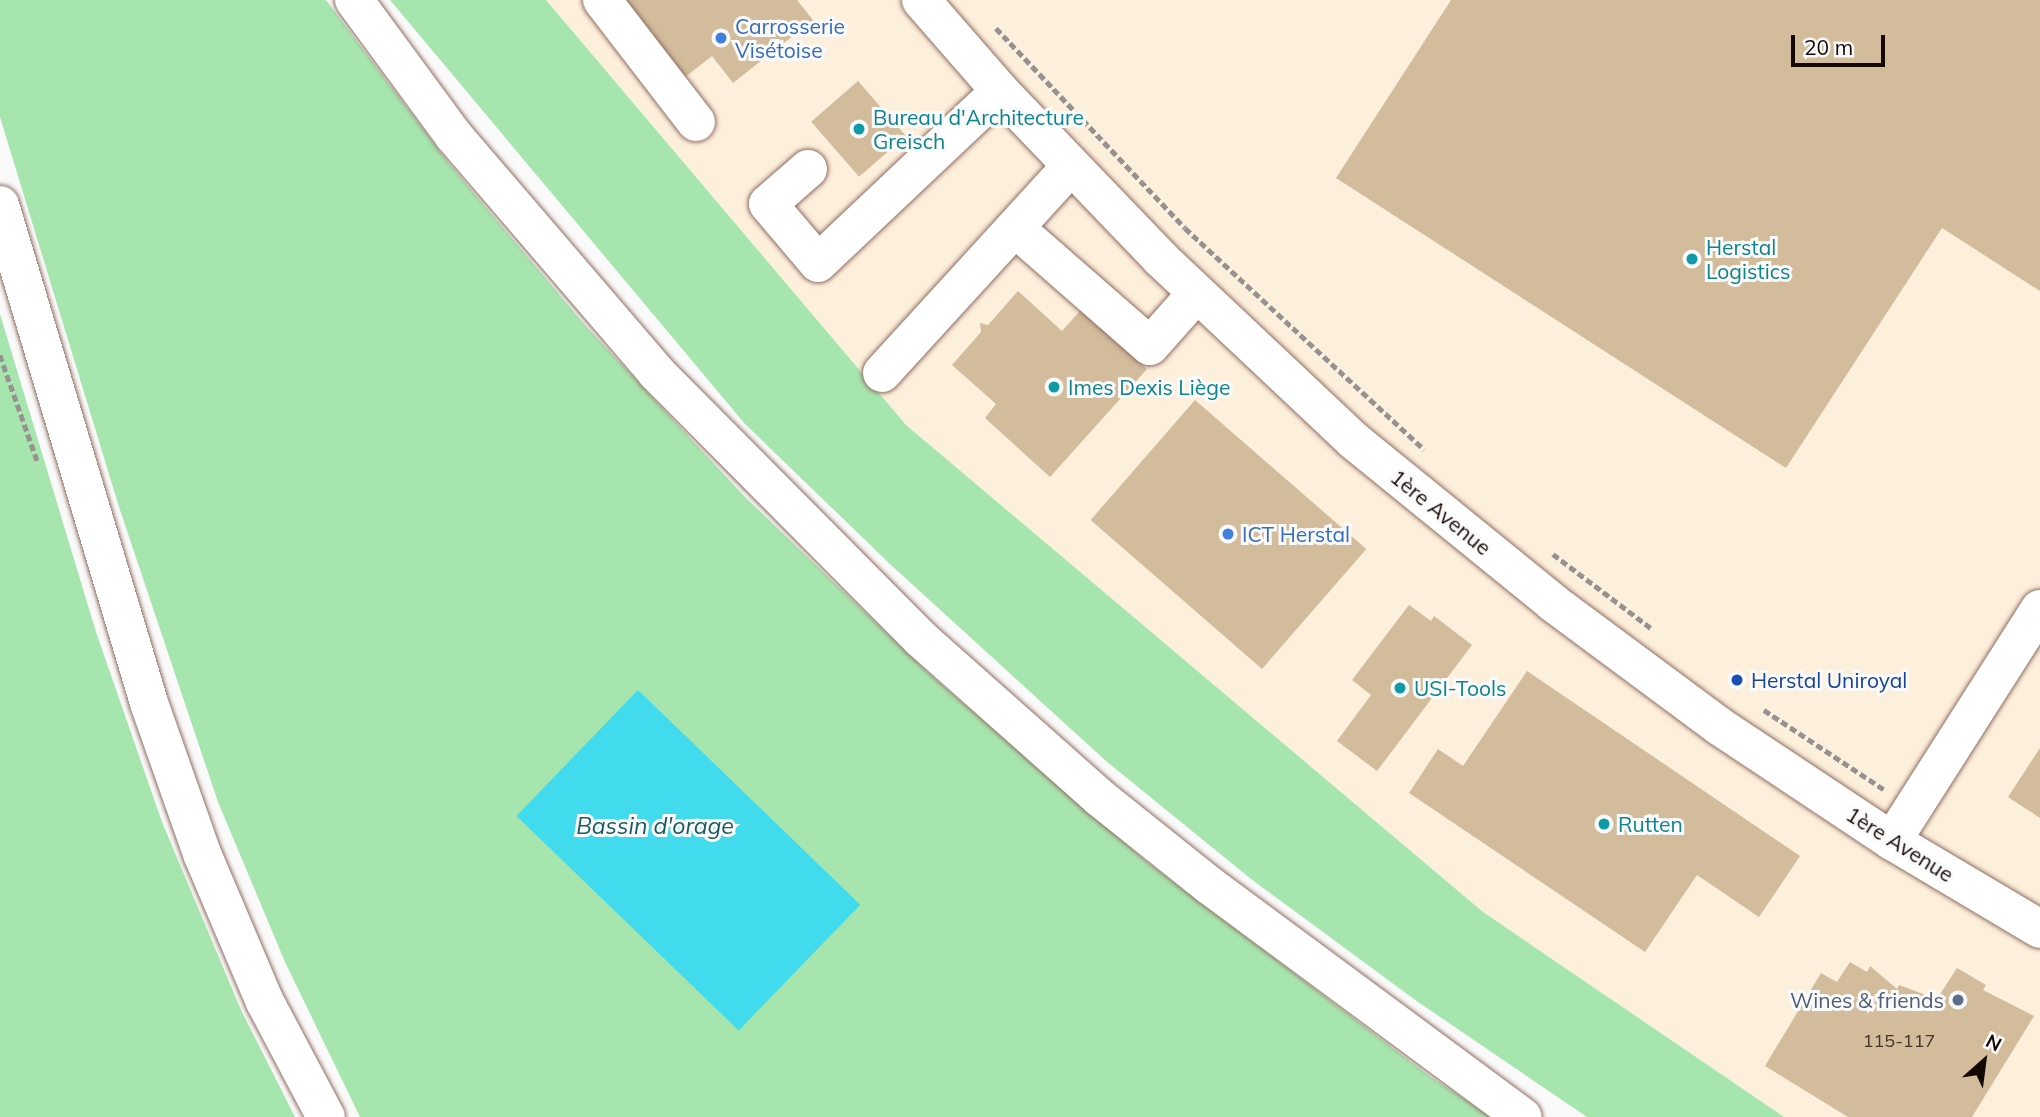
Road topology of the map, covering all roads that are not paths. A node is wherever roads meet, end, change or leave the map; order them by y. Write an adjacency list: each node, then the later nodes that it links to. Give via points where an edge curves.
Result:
1 (354, 0): 16 (street, via 454,136 656,372 921,639 1100,798 1209,886)
2 (602, 0): 5 (street)
3 (921, 0): 4 (street, 1ère Avenue)
4 (1000, 91): 6 (street, 1ère Avenue); 7 (street, via 818,263 768,204)
5 (696, 122)
6 (1070, 167): 9 (street); 10 (street, 1ère Avenue)
7 (808, 169)
8 (0, 205): 15 (street, via 149,703 203,856 265,1002)
9 (1014, 228): 10 (street, via 1150,346); 11 (street)
10 (1196, 294): 13 (street, 1ère Avenue, via 1353,440 1552,602 1719,726)
11 (882, 373)
12 (2040, 609): 13 (street)
13 (1892, 841): 14 (street, 1ère Avenue)
14 (2040, 929)
15 (326, 1117)
16 (1523, 1117)

